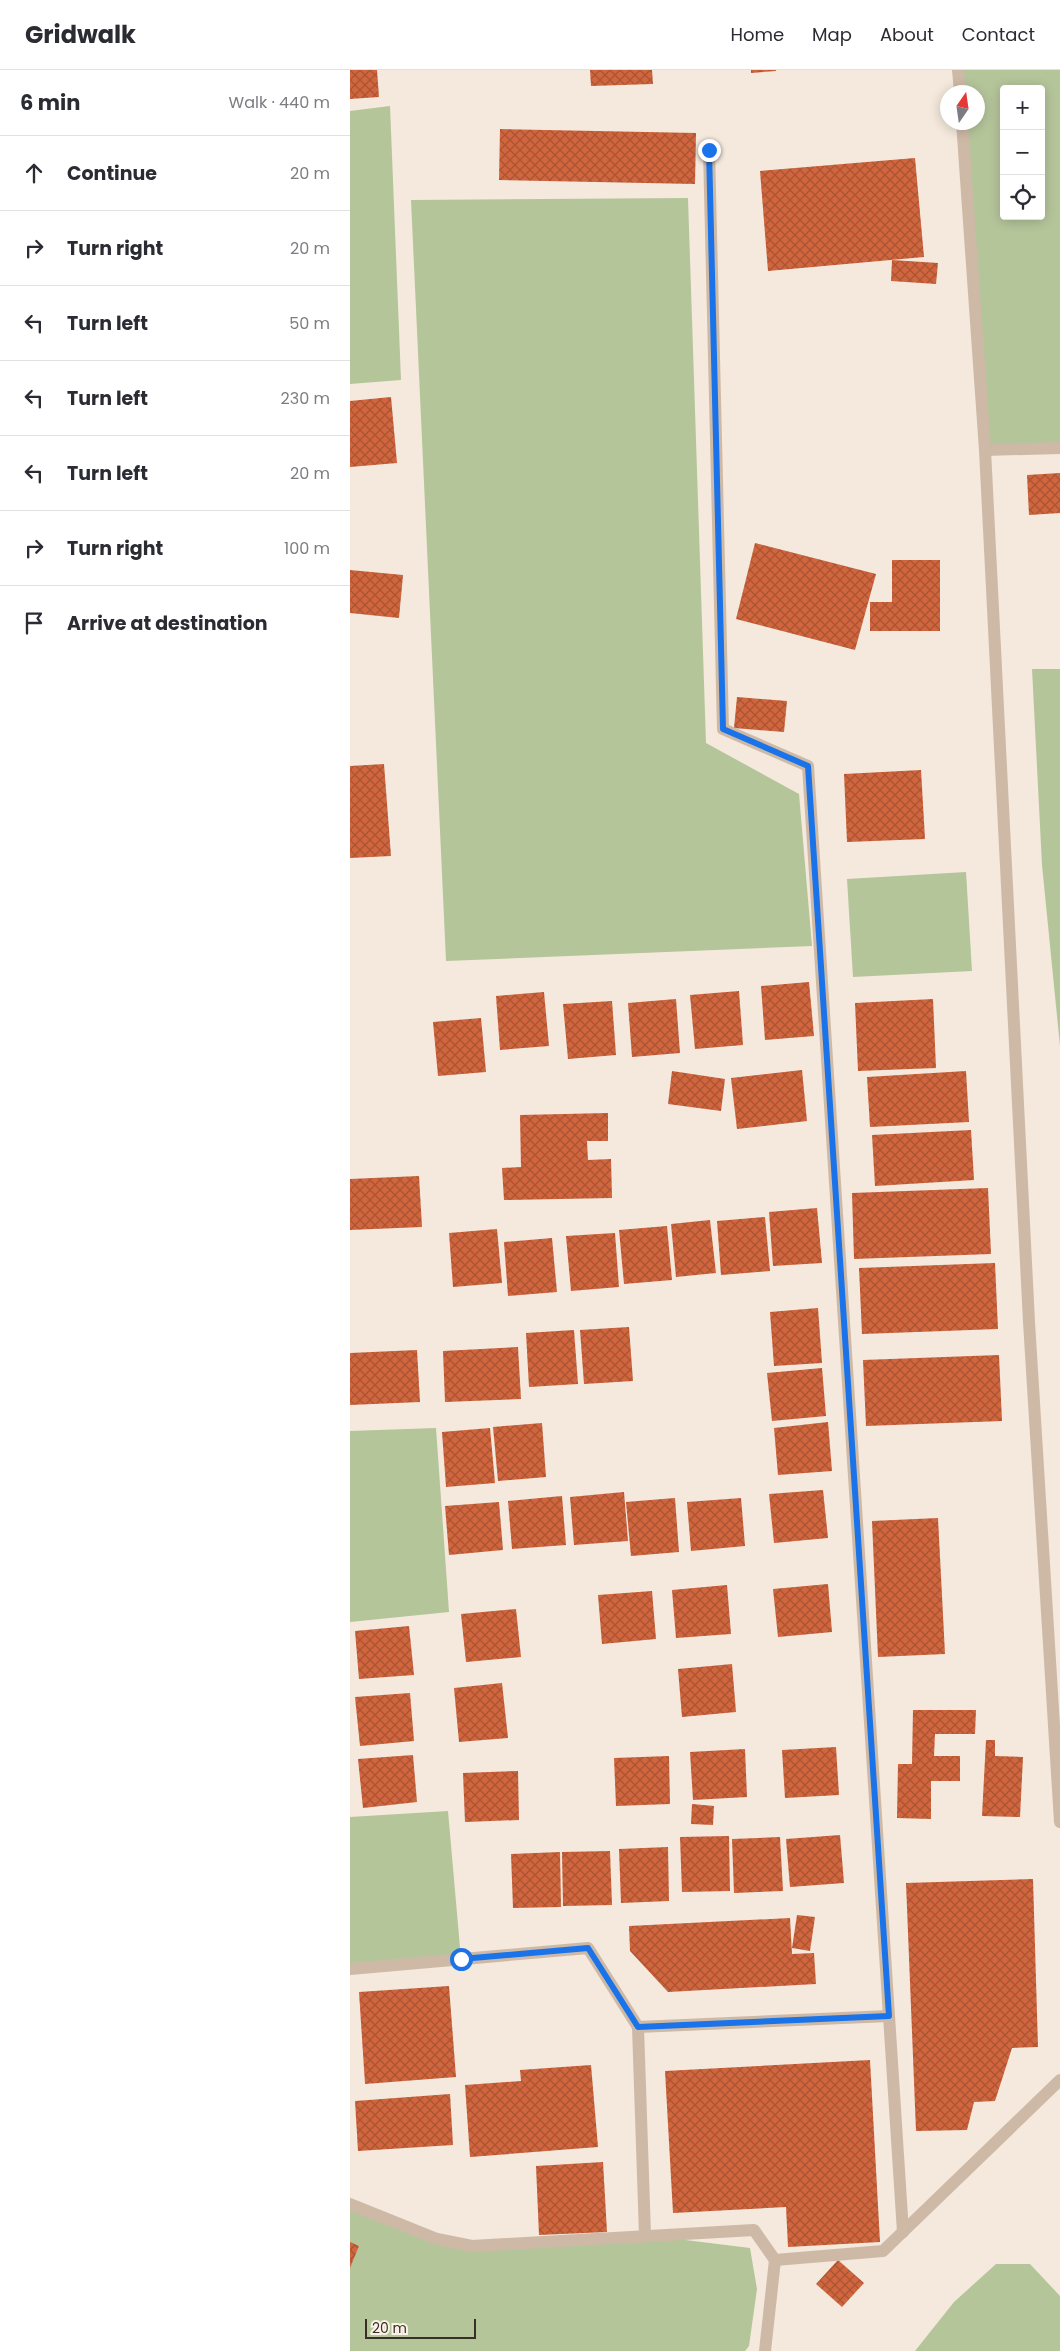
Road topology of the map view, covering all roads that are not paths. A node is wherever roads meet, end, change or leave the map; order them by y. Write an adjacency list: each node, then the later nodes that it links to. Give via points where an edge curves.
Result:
1 (958, 70): 2 (street)
2 (959, 85)
3 (963, 130): 6 (street)
4 (709, 150): 9 (street, via 723,729 808,766)
5 (1060, 448): 6 (street)
6 (985, 450): 7 (street, via 1028,1322)
7 (1060, 1822)
8 (350, 1969): 10 (street, via 588,1948)
9 (889, 2016): 10 (street); 13 (street)
10 (638, 2027): 14 (street)
11 (1060, 2080): 13 (street)
12 (350, 2204): 14 (street, via 437,2238 472,2246)
13 (903, 2232): 15 (street, via 883,2251)
14 (645, 2235): 15 (street, via 754,2230)
15 (775, 2260): 16 (street)
16 (765, 2351)

